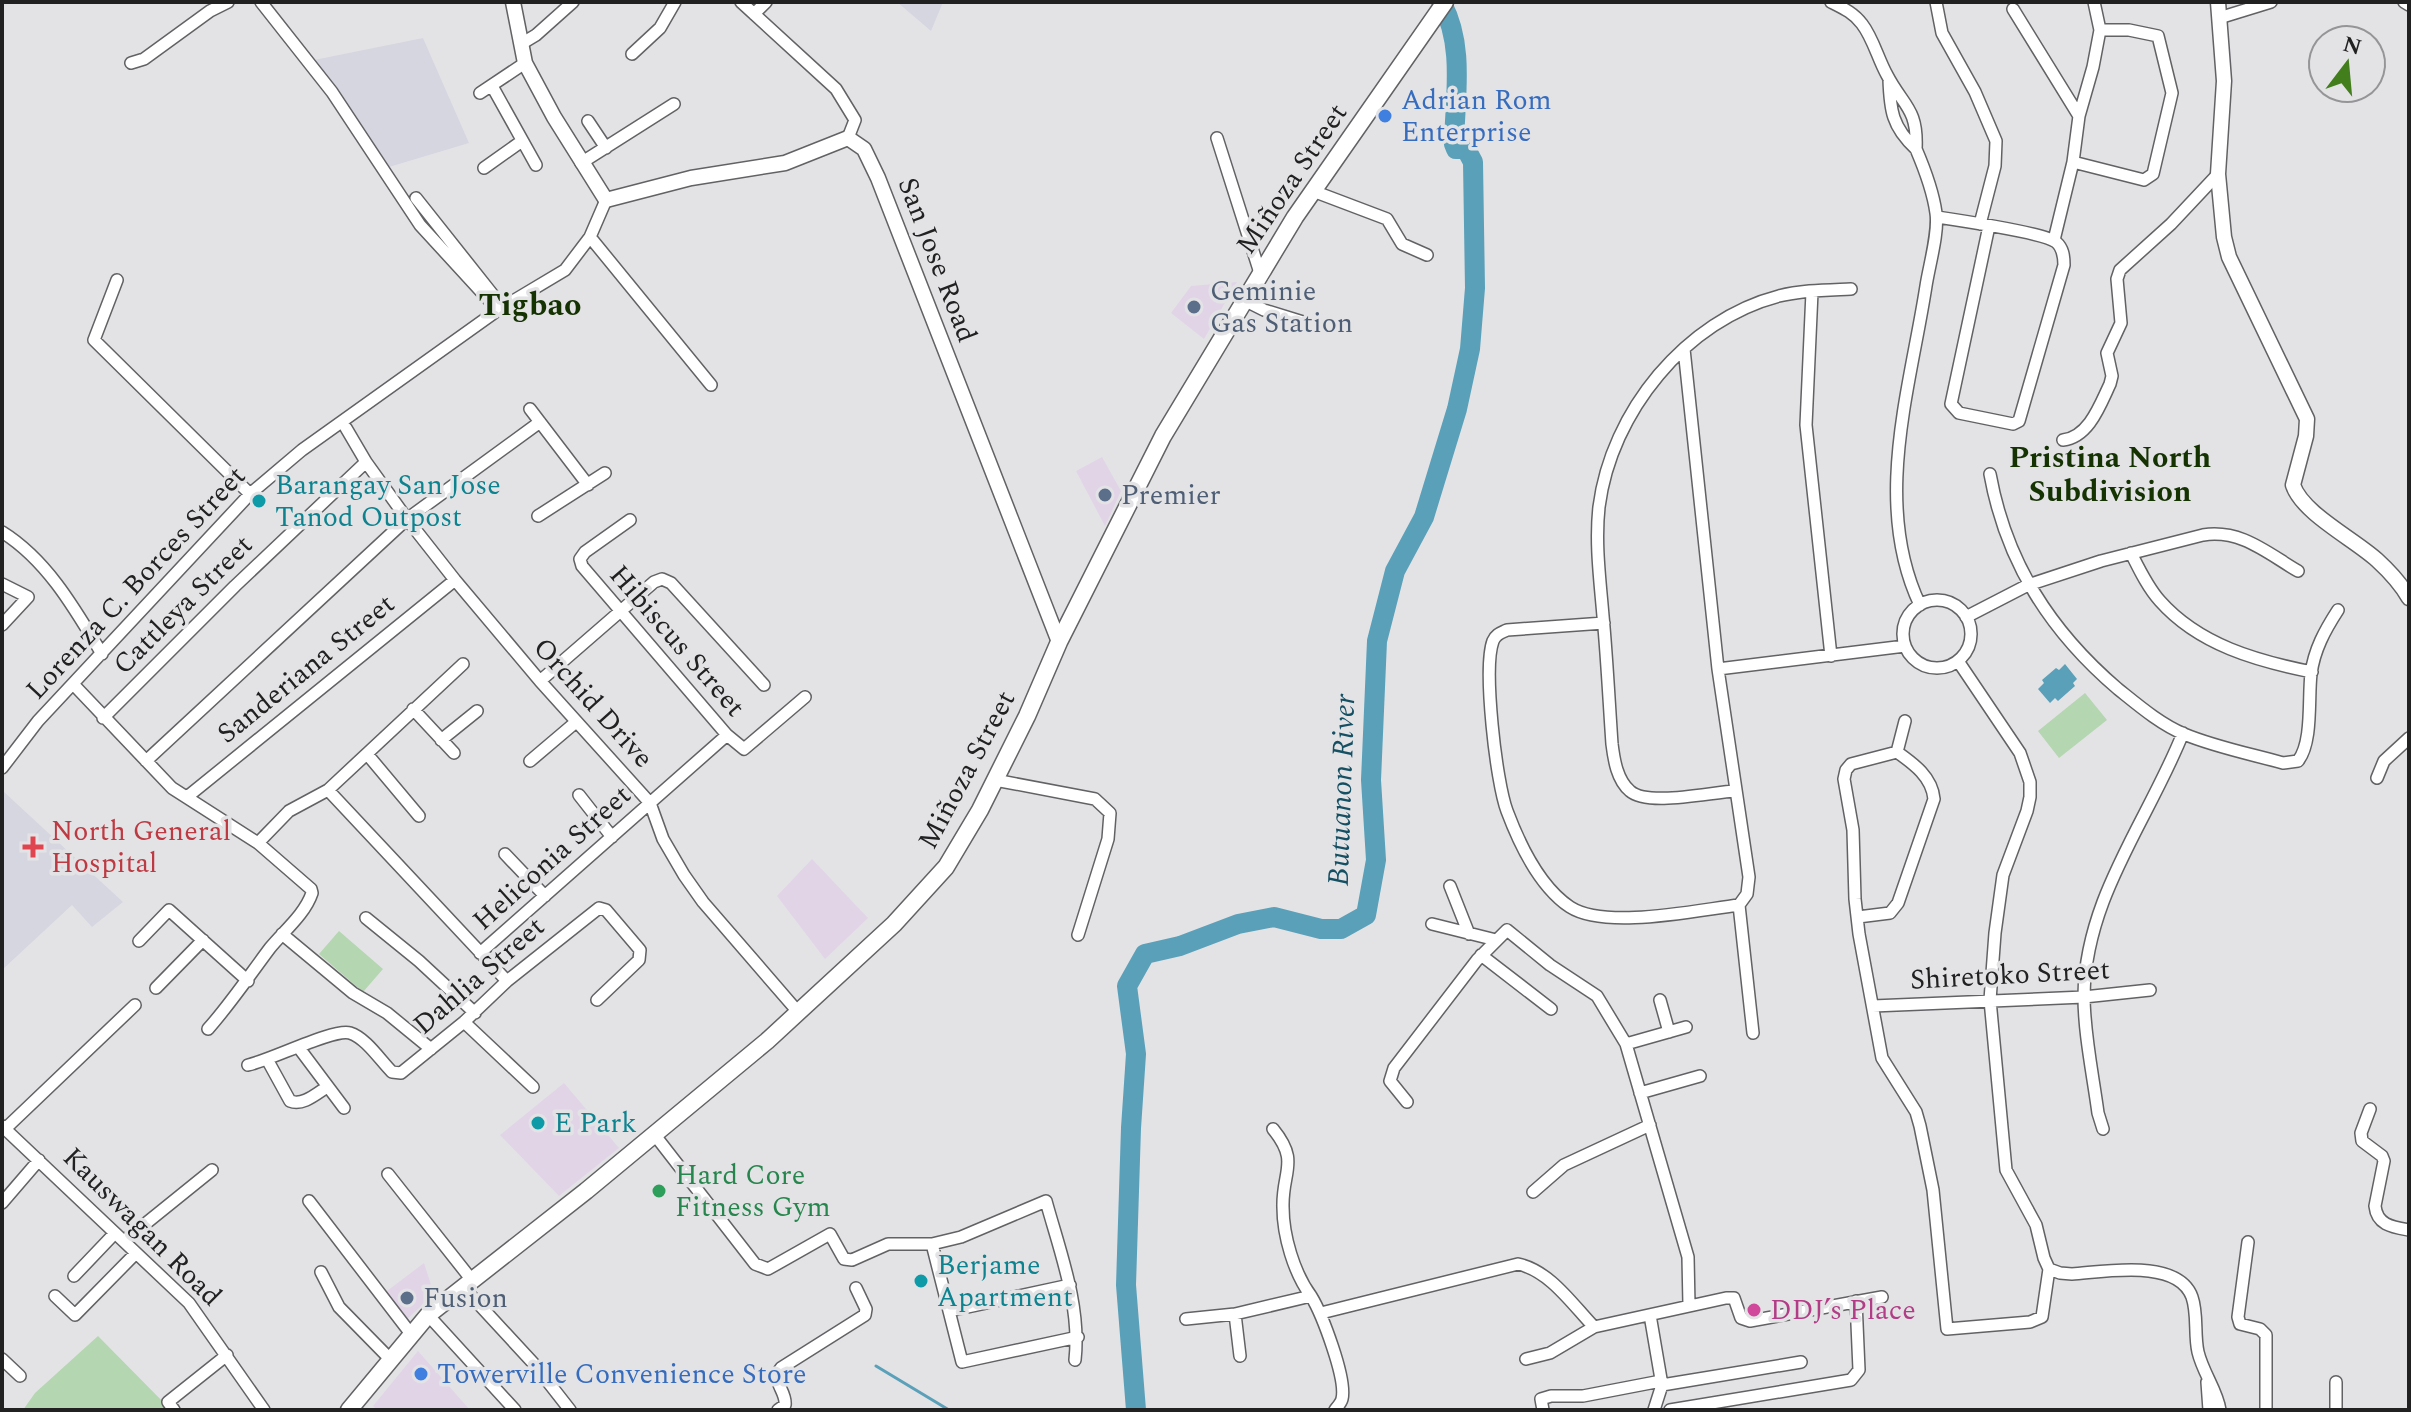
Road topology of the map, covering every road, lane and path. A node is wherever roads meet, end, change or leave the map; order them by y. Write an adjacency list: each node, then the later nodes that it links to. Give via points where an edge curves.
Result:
1 (228, 2): 20 (street)
2 (261, 2): 51 (street, via 332,92 420,225)
3 (513, 2): 18 (street)
4 (573, 2): 18 (street)
5 (675, 2): 19 (street, via 660,28)
6 (741, 2): 15 (street)
7 (766, 2): 15 (street)
8 (1445, 2): 38 (main road, Miñoza Street)
9 (1831, 2): 22 (street, via 1851,11 1864,26)
10 (1936, 2): 42 (street, via 1942,33 1996,141)
11 (2094, 2): 17 (street)
12 (2218, 2): 16 (street)
13 (2271, 2): 16 (street)
14 (2013, 9): 26 (street)
15 (754, 14): 28 (street, via 836,89 855,120)
16 (2219, 18): 37 (street, via 2224,81)
17 (2100, 30): 26 (street); 33 (street, via 2158,36 2172,93 2153,174 2144,180)
18 (521, 44): 21 (street)
19 (632, 54)
20 (131, 63)
21 (525, 63): 23 (street); 34 (street)
22 (1889, 79): 32 (street, via 1917,129); 32 (street, via 1893,118 1901,136)
23 (492, 86): 24 (street); 30 (street)
24 (480, 93)
25 (674, 104): 31 (street)
26 (2079, 116): 33 (street)
27 (588, 121): 31 (street)
28 (848, 138): 40 (street, via 785,163 691,178); 80 (street, San Jose Road, via 864,149 878,178)
29 (1217, 138): 46 (street)
30 (522, 141): 35 (street); 36 (street)
31 (606, 148): 34 (street)
32 (1916, 149): 41 (street)
33 (2073, 162): 44 (street)
34 (581, 163): 40 (street)
35 (536, 165)
36 (484, 168)
37 (2218, 174): 58 (street, via 2120,270 2121,323 2107,353 2110,384 2084,430); 73 (street, via 2229,257 2307,419 2294,474 2296,492 2376,559)
38 (1313, 191): 45 (street, via 1387,219 1397,239); 46 (main road, Miñoza Street)
39 (416, 198): 51 (street)
40 (606, 200): 43 (street, Lorenza C. Borces Street)
41 (1937, 217): 42 (street); 74 (street, via 1898,464 1902,546)
42 (1985, 225): 44 (street); 44 (street, via 1951,404 1959,413 2010,424 2021,417 2064,265)
43 (590, 237): 51 (street, Lorenza C. Borces Street, via 565,270); 54 (street)
44 (2054, 240)
45 (1427, 255)
46 (1260, 273): 50 (main road, Miñoza Street)
47 (117, 280): 63 (street, via 94,340)
48 (1851, 289): 49 (street)
49 (1812, 292): 53 (street, via 1754,304 1702,332); 83 (street, via 1806,425)
50 (1244, 300): 52 (street); 80 (main road, Miñoza Street, via 1163,436)
51 (501, 309): 63 (street, Lorenza C. Borces Street, via 302,450)
52 (1303, 322)
53 (1684, 349): 78 (street, via 1632,412 1606,474 1598,535); 86 (street)
54 (711, 385)
55 (530, 409): 56 (street)
56 (540, 422): 62 (street); 65 (street)
57 (346, 428): 59 (street, Orchid Drive)
58 (2063, 440)
59 (366, 462): 65 (street, Orchid Drive); 94 (street, Cattleya Street)
60 (605, 473): 62 (street)
61 (1990, 474): 72 (street, via 1997,510)
62 (588, 485): 64 (street)
63 (250, 494): 82 (street, Lorenza C. Borces Street)
64 (538, 516)
65 (407, 519): 70 (street, Orchid Drive); 104 (street)
66 (630, 520): 76 (street, Hibiscus Street, via 580,559)
67 (2, 532): 82 (street, via 46,571)
68 (2131, 553): 69 (street, via 2220,532); 72 (street); 87 (street, via 2160,601 2193,629 2228,649)
69 (2298, 571)
70 (455, 580): 88 (street, Orchid Drive); 112 (street, Sanderiana Street)
71 (2, 584): 79 (street, via 28,597)
72 (2028, 585): 77 (street); 97 (street, via 2092,666 2137,705)
73 (2408, 595)
74 (1920, 605): 77 (street, via 1945,601); 81 (street, via 1905,623)
75 (2338, 610): 87 (street, via 2324,632)
76 (620, 613): 88 (street); 90 (street, via 654,582 671,583); 98 (street, Hibiscus Street)
77 (1966, 617): 84 (street, via 1971,640)
78 (1604, 623): 110 (street, via 1612,744 1624,784 1632,793 1656,798); 120 (street, via 1507,630 1492,644 1496,754 1501,792 1516,832 1556,894 1586,914 1631,917)
79 (2, 625)
80 (1059, 642): 108 (main road, Miñoza Street)
81 (1905, 646): 83 (street); 84 (street, via 1928,667)
82 (102, 654): 89 (street, Lorenza C. Borces Street)
83 (1831, 656): 86 (street)
84 (1958, 661): 139 (street, via 2020,753 2030,782 2027,811 2003,875)
85 (463, 664): 92 (street)
86 (1718, 669): 110 (street)
87 (2312, 672): 97 (street, via 2306,747 2298,761 2283,763)
88 (540, 681): 96 (street, Orchid Drive)
89 (74, 685): 94 (street); 106 (street, Lorenza C. Borces Street)
90 (764, 685)
91 (805, 697): 98 (street, Hibiscus Street, via 744,749)
92 (413, 709): 100 (street); 103 (street)
93 (477, 711): 100 (street)
94 (103, 718): 104 (street)
95 (1905, 721): 101 (street)
96 (576, 722): 105 (street); 113 (street, Orchid Drive)
97 (2183, 733): 136 (street, via 2098,912)
98 (727, 735): 113 (street, Heliconia Street)
99 (2409, 738): 107 (street, via 2384,761)
100 (441, 740): 102 (street)
101 (1897, 752): 121 (street, via 1857,762 1844,773); 121 (street, via 1927,778 1934,799 1898,903 1890,913)
102 (454, 753)
103 (367, 754): 109 (street); 114 (street)
104 (146, 761): 112 (street)
105 (530, 761)
106 (2, 768)
107 (2377, 778)
108 (995, 780): 126 (street, via 1095,799 1110,813 1108,839); 144 (main road, Miñoza Street, via 940,873)
109 (328, 790): 116 (street, via 289,811); 130 (street)
110 (1736, 791): 120 (street, via 1749,877)
111 (579, 795): 115 (street)
112 (187, 797): 116 (street)
113 (650, 803): 115 (street, Heliconia Street); 144 (street, Orchid Drive, via 663,839 690,884)
114 (419, 816)
115 (612, 837): 119 (street, Heliconia Street)
116 (258, 843): 124 (street, via 312,893)
117 (505, 854): 119 (street)
118 (1450, 886): 125 (street)
119 (545, 896): 130 (street, Heliconia Street)
120 (1739, 905): 149 (street)
121 (1858, 917): 141 (street)
122 (366, 918): 143 (street)
123 (1432, 924): 125 (street)
124 (282, 934): 132 (street); 152 (street)
125 (1469, 934): 128 (street)
126 (1078, 935)
127 (203, 940): 129 (street, via 169,910); 132 (street); 134 (street)
128 (1496, 940): 131 (street); 150 (street, via 1507,930 1597,996)
129 (139, 941)
130 (480, 953): 133 (street)
131 (1481, 955): 142 (street); 159 (street, via 1394,1068 1390,1081)
132 (248, 981): 147 (street)
133 (507, 981): 137 (street, Dahlia Street, via 595,910 606,910 640,954); 143 (street, Dahlia Street)
134 (156, 988)
135 (2150, 990): 136 (street, Shiretoko Street)
136 (2084, 997): 139 (street, Shiretoko Street); 165 (street)
137 (597, 1000)
138 (1660, 1000): 148 (street)
139 (1990, 1000): 141 (street, Shiretoko Street); 178 (street, via 2006,1170 2036,1225)
140 (135, 1005): 163 (street)
141 (1873, 1006): 178 (street, via 1882,1058 1920,1126 1933,1190 1947,1329 2042,1317)
142 (1551, 1009)
143 (475, 1013): 145 (street, Dahlia Street)
144 (799, 1013): 166 (main road, Miñoza Street)
145 (464, 1022): 152 (street, Dahlia Street); 157 (street)
146 (1686, 1027): 148 (street)
147 (208, 1029)
148 (1669, 1032): 150 (street)
149 (1753, 1033)
150 (1626, 1044): 158 (street)
151 (299, 1048): 152 (street, Dahlia Street, via 329,1035 350,1033 392,1072 401,1073); 153 (street); 156 (street)
152 (431, 1049)
153 (268, 1061): 154 (street); 156 (street, via 294,1103)
154 (248, 1065)
155 (1700, 1076): 158 (street)
156 (327, 1087): 160 (street)
157 (533, 1087)
158 (1640, 1093): 162 (street)
159 (1407, 1102)
160 (344, 1108)
161 (2370, 1109): 173 (street, via 2362,1141 2384,1161 2376,1213 2383,1223)
162 (1650, 1125): 170 (street, via 1564,1165); 188 (street, via 1688,1257)
163 (4, 1128): 167 (street, Kauswagan Road)
164 (1273, 1129): 185 (street, via 1288,1149 1283,1208 1287,1237)
165 (2103, 1129)
166 (654, 1134): 176 (street, via 762,1268 830,1234 846,1260 888,1244); 181 (main road, Miñoza Street)
167 (39, 1160): 172 (street); 174 (street, Kauswagan Road)
168 (212, 1170): 174 (street)
169 (388, 1174): 181 (street)
170 (1533, 1192)
171 (309, 1201): 196 (street)
172 (2, 1203)
173 (2409, 1230)
174 (120, 1237): 177 (street, Kauswagan Road); 180 (street)
175 (2248, 1242): 221 (street, via 2238,1317 2240,1324 2266,1335)
176 (932, 1244): 182 (street, via 1046,1201); 189 (street)
177 (136, 1253): 184 (street, via 75,1315); 198 (street, Kauswagan Road, via 189,1303)
178 (2049, 1269): 206 (street, via 2072,1274 2155,1271 2177,1279 2192,1295 2196,1342)
179 (321, 1272): 201 (street, via 339,1307)
180 (74, 1276)
181 (466, 1283): 192 (main road, Miñoza Street); 213 (street)
182 (1070, 1285): 189 (street); 197 (street)
183 (856, 1288): 214 (street, via 865,1313 776,1373 786,1401)
184 (55, 1296)
185 (1311, 1296): 190 (street); 191 (street)
186 (1882, 1297): 187 (street)
187 (1856, 1301): 188 (street, via 1750,1321 1741,1318 1734,1298); 218 (street, via 1859,1370 1851,1380)
188 (1689, 1305): 193 (street)
189 (949, 1311): 197 (street, via 962,1362)
190 (1321, 1313): 195 (street, via 1518,1264 1547,1278); 215 (street, via 1340,1376 1342,1399)
191 (1235, 1314): 194 (street); 199 (street)
192 (428, 1315): 196 (main road, Miñoza Street); 212 (street)
193 (1650, 1315): 195 (street); 208 (street)
194 (1186, 1319)
195 (1594, 1327): 202 (street, via 1550,1353)
196 (411, 1334): 201 (main road, Miñoza Street)
197 (1078, 1337): 203 (street)
198 (227, 1355): 209 (street, via 168,1402); 210 (street, Kauswagan Road)
199 (1240, 1356)
200 (2, 1359): 205 (street)
201 (390, 1359): 211 (main road, Miñoza Street)
202 (1526, 1359)
203 (1075, 1360)
204 (1801, 1362): 208 (street)
205 (20, 1376)
206 (2207, 1378): 219 (street); 220 (street)
207 (2336, 1382): 222 (street)
208 (1661, 1383): 216 (street, via 1551,1396 1541,1399); 217 (street)
209 (174, 1410)
210 (264, 1410)
211 (349, 1410)
212 (515, 1410)
213 (570, 1410)
214 (778, 1410)
215 (1335, 1410)
216 (1543, 1410)
217 (1654, 1410)
218 (1670, 1410)
219 (2209, 1410)
220 (2220, 1410)
221 (2266, 1410)
222 (2336, 1410)

